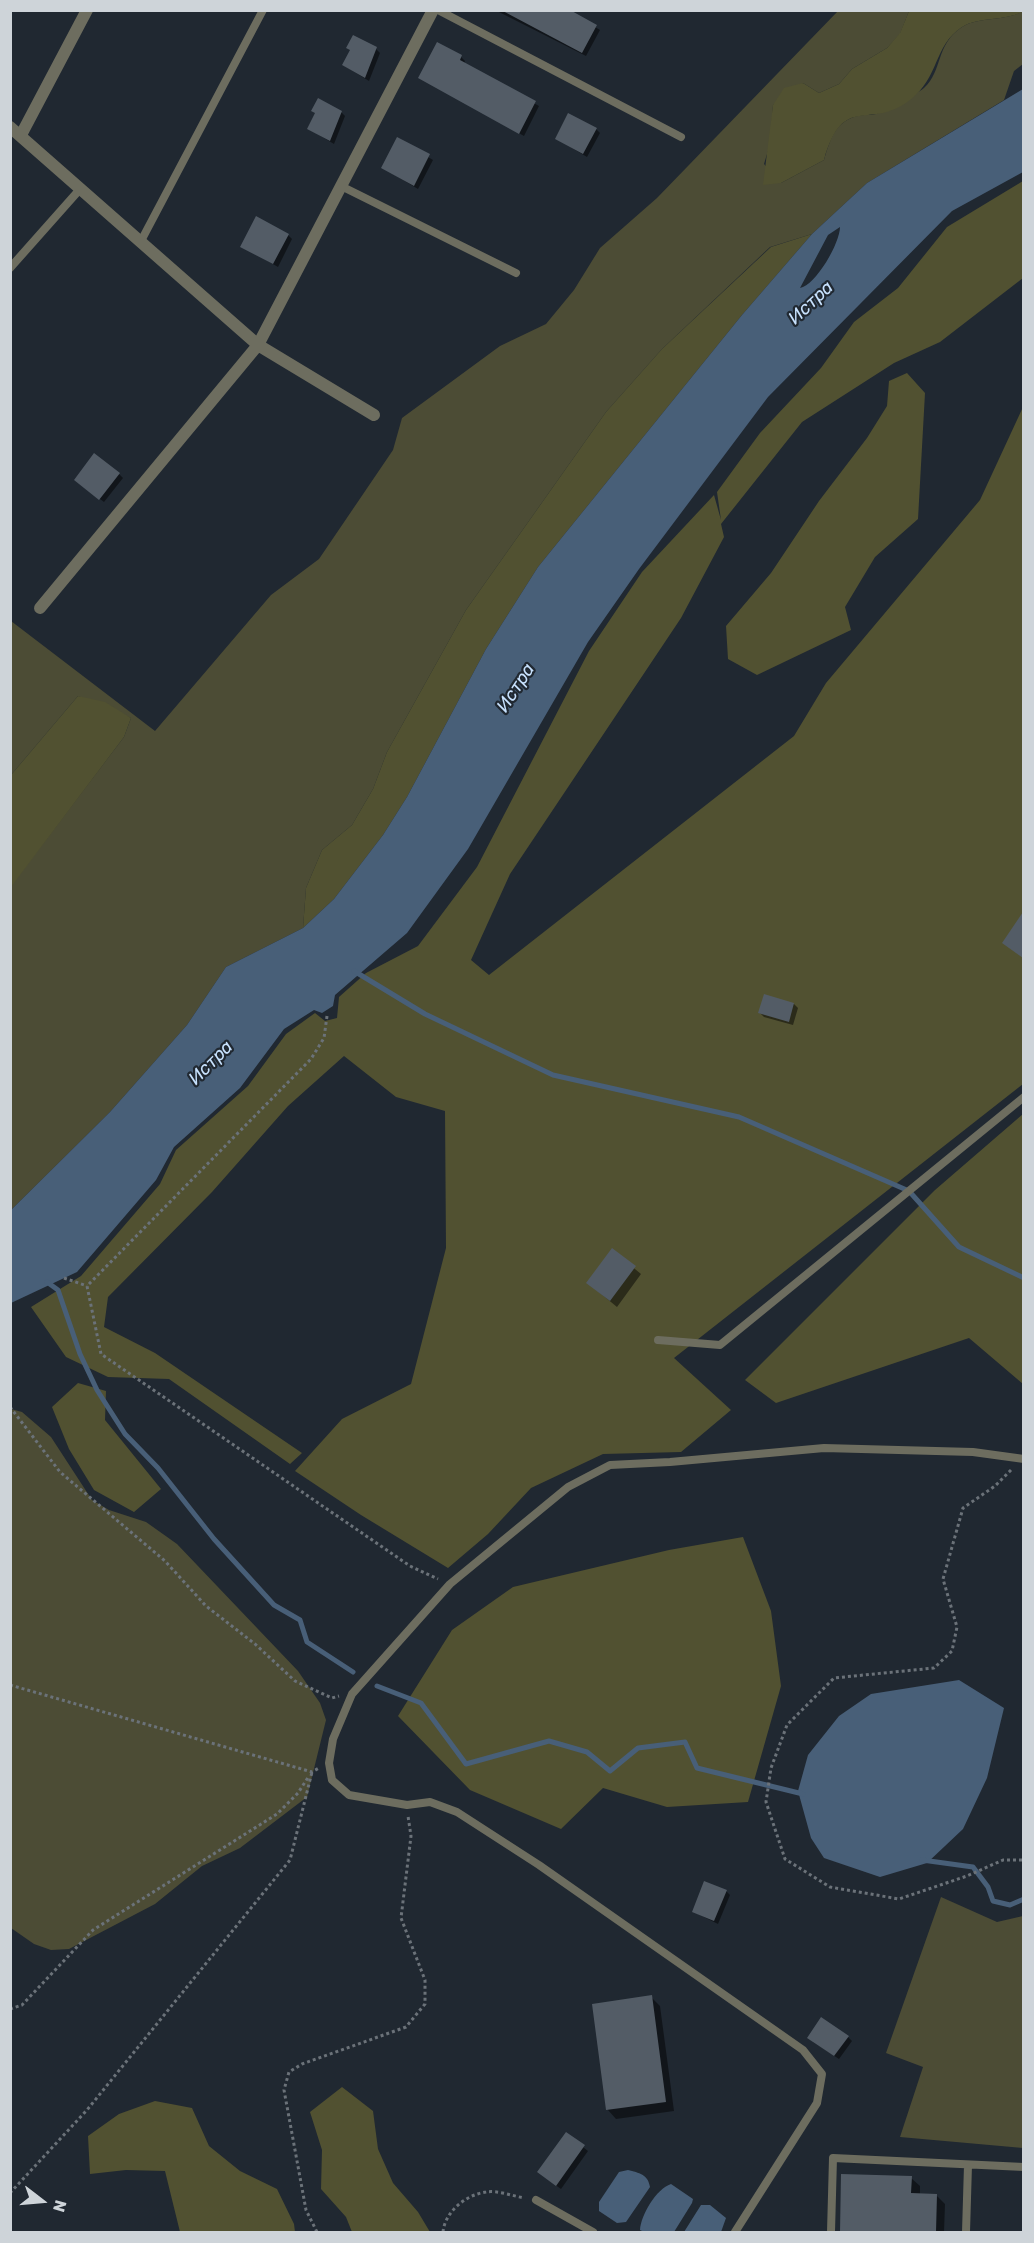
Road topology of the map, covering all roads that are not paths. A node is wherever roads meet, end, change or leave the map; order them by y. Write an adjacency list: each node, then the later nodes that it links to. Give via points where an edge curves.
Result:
1 (87, 10): 5 (street)
2 (263, 10): 9 (lane)
3 (433, 10): 7 (street)
4 (438, 10): 6 (lane)
5 (16, 131): 8 (street)
6 (681, 137)
7 (341, 186): 11 (lane); 12 (street)
8 (81, 188): 9 (street); 10 (lane)
9 (141, 242): 12 (street)
10 (10, 268)
11 (516, 273)
12 (258, 345): 13 (street); 14 (street)
13 (374, 415)
14 (40, 608)
15 (1023, 1097): 16 (lane, via 720,1345)
16 (658, 1340)
17 (1023, 1459): 22 (lane, via 973,1452 824,1448 610,1465 568,1487 450,1584 352,1694 333,1739 329,1763 332,1780 349,1795 407,1805 430,1802 457,1812 803,2050 822,2074 818,2103)
18 (968, 2165): 19 (lane); 23 (lane, via 833,2158); 24 (lane)
19 (1023, 2167)
20 (536, 2200): 21 (lane)
21 (593, 2232)
22 (735, 2232)
23 (831, 2232)
24 (966, 2232)

